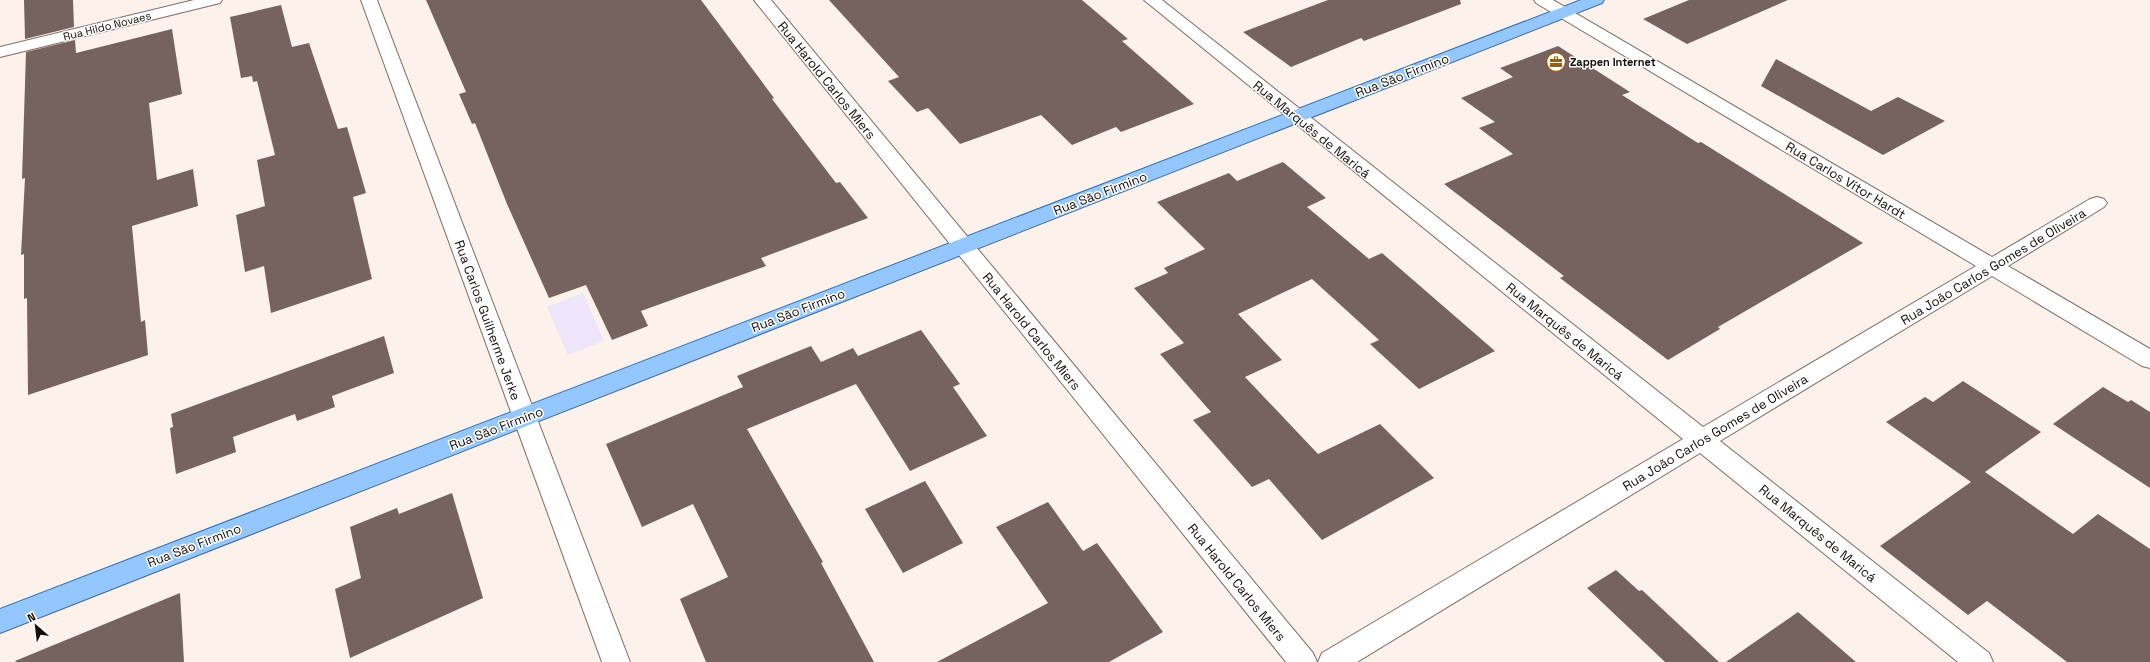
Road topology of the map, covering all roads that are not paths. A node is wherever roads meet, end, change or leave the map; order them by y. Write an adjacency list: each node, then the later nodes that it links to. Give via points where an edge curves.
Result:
1 (214, 0): 8 (street, Rua Hildo Novaes)
2 (369, 0): 14 (street, Rua Carlos Guilherme Jerke)
3 (762, 0): 11 (street, Rua Harold Carlos Miers)
4 (1152, 0): 9 (street, Rua Marquês de Maricá)
5 (1542, 0): 7 (street, Rua Carlos Vítor Hardt)
6 (1596, 0): 7 (main road, Rua São Firmino)
7 (1563, 13): 9 (main road, Rua São Firmino); 12 (street, Rua Carlos Vítor Hardt)
8 (0, 52)
9 (1297, 116): 11 (main road, Rua São Firmino); 15 (street, Rua Marquês de Maricá)
10 (2097, 203): 12 (street, Rua João Carlos Gomes de Oliveira)
11 (963, 246): 14 (main road, Rua São Firmino); 18 (street, Rua Harold Carlos Miers)
12 (1992, 266): 13 (street, Rua Carlos Vítor Hardt); 15 (street, Rua João Carlos Gomes de Oliveira)
13 (2150, 360)
14 (524, 417): 16 (main road, Rua São Firmino); 17 (street, Rua Carlos Guilherme Jerke)
15 (1702, 440): 19 (street, Rua João Carlos Gomes de Oliveira); 20 (street, Rua Marquês de Maricá)
16 (0, 621)
17 (616, 662)
18 (1303, 662)
19 (1332, 662)
20 (1979, 662)

